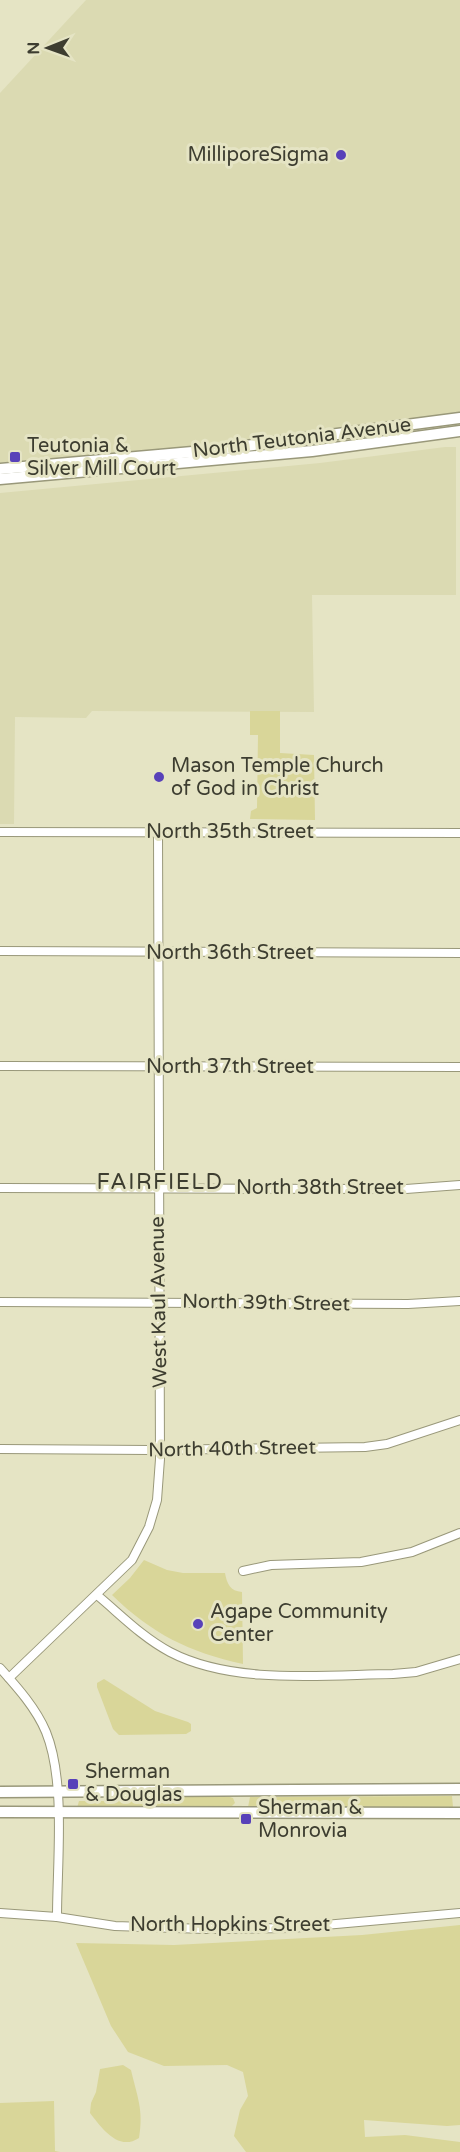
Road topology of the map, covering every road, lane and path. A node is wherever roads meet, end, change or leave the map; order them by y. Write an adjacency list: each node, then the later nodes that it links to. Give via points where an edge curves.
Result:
1 (460, 418): 3 (main road, North Teutonia Avenue, via 215,450)
2 (460, 431): 4 (main road, North Teutonia Avenue, via 312,451)
3 (0, 469)
4 (0, 479)
5 (0, 831): 6 (street, North 35th Street)
6 (158, 832): 7 (street, North 35th Street); 9 (street, West Kaul Avenue)
7 (460, 833)
8 (0, 951): 9 (street, North 36th Street)
9 (157, 953): 10 (street, North 36th Street); 13 (street, West Kaul Avenue)
10 (460, 953)
11 (0, 1066): 13 (street, North 37th Street)
12 (460, 1067): 13 (street, North 37th Street)
13 (158, 1068): 16 (street, West Kaul Avenue)
14 (460, 1185): 16 (street, North 38th Street, via 406,1189)
15 (0, 1188): 16 (street, North 38th Street)
16 (158, 1188): 19 (street, West Kaul Avenue)
17 (460, 1301): 19 (street, North 39th Street)
18 (0, 1302): 19 (street, North 39th Street)
19 (159, 1302): 22 (street, West Kaul Avenue)
20 (460, 1420): 22 (street, North 40th Street, via 387,1444 365,1447)
21 (0, 1449): 22 (street, North 40th Street)
22 (160, 1450): 25 (street, West Kaul Avenue, via 157,1500 149,1527 132,1560)
23 (460, 1533): 24 (street, via 412,1552 361,1562 271,1564)
24 (243, 1571)
25 (97, 1595): 26 (street, via 126,1622 168,1651 197,1663 244,1673 393,1674 416,1672); 28 (street, West Kaul Avenue)
26 (460, 1659)
27 (0, 1668): 28 (street)
28 (9, 1678): 31 (street, via 46,1732)
29 (460, 1790): 31 (main road)
30 (0, 1792): 31 (main road)
31 (58, 1792): 33 (street)
32 (0, 1812): 33 (main road)
33 (58, 1812): 34 (main road); 37 (street)
34 (460, 1812)
35 (0, 1913): 37 (street, North Hopkins Street)
36 (460, 1913): 37 (street, North Hopkins Street, via 291,1928 217,1929 115,1926)
37 (57, 1917)

